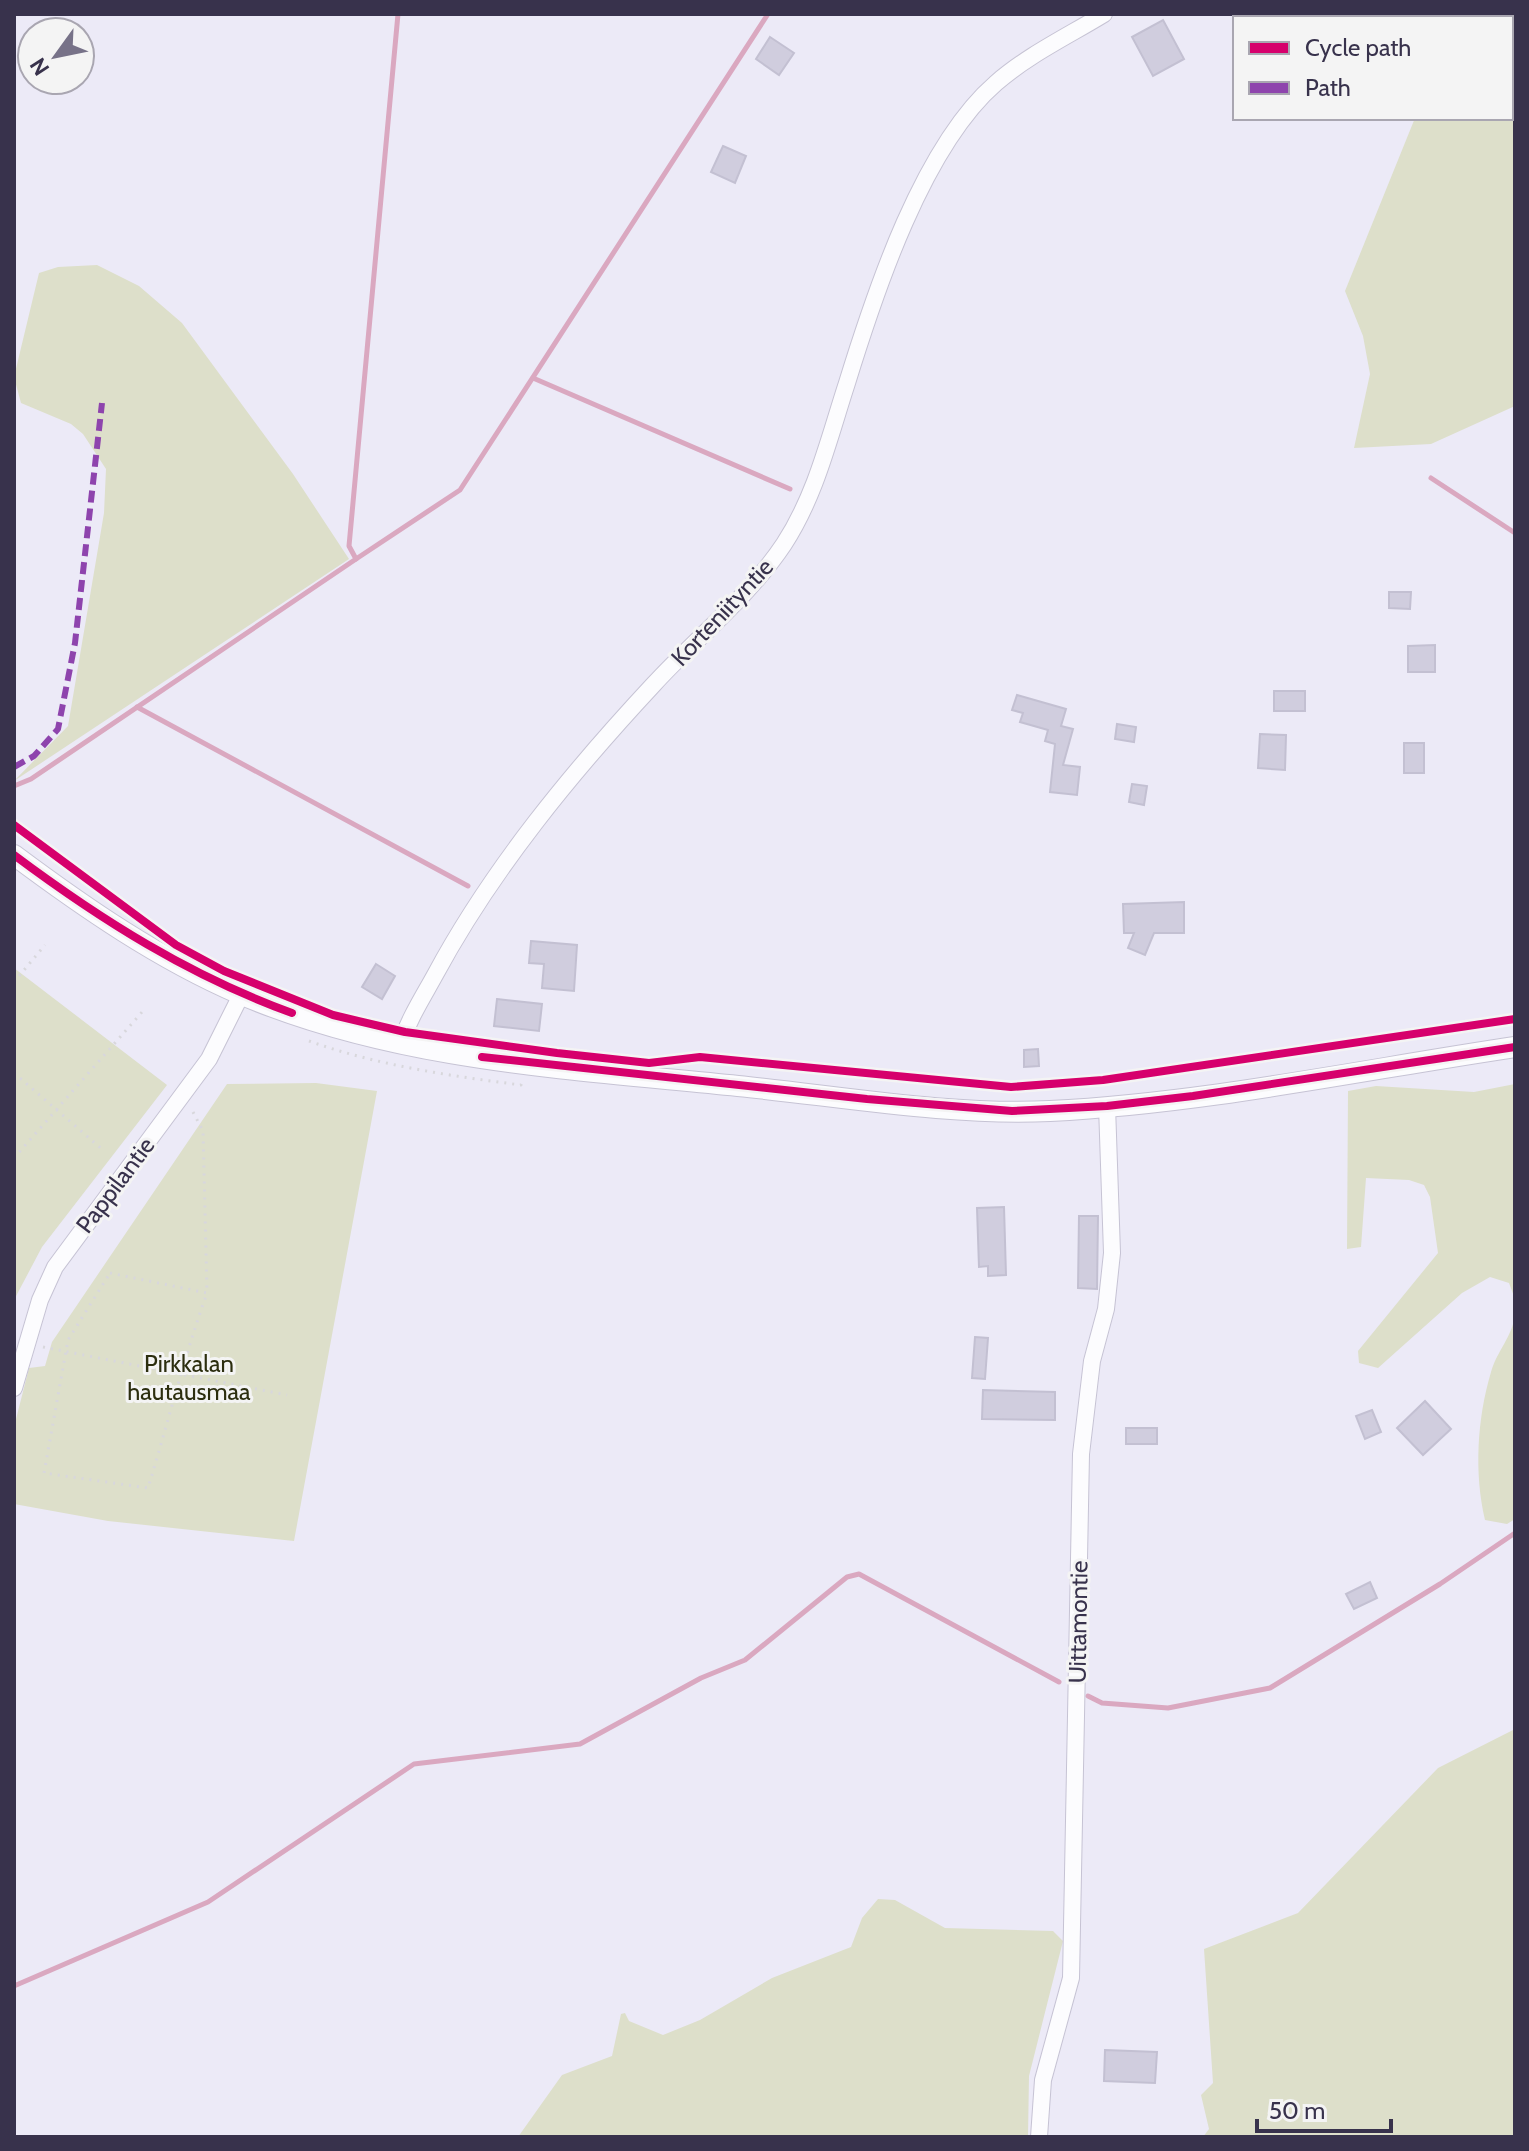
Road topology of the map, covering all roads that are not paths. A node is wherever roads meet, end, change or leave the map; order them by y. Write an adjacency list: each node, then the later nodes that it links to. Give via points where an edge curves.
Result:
1 (1104, 14): 4 (street, Korteniityntie, via 996,82 954,131 911,211 862,335 814,487 793,529 745,595 655,683 533,827 452,944)
2 (14, 855): 3 (street, via 130,936)
3 (241, 995): 4 (street); 7 (street, Pappilantie, via 225,1032 55,1267)
4 (401, 1044): 6 (street, via 525,1064 867,1099 1012,1111)
5 (1515, 1047): 6 (street)
6 (1107, 1106): 8 (street, Uittamontie, via 1112,1253 1081,1454 1071,1978 1043,2080)
7 (14, 1388)
8 (1039, 2137)

